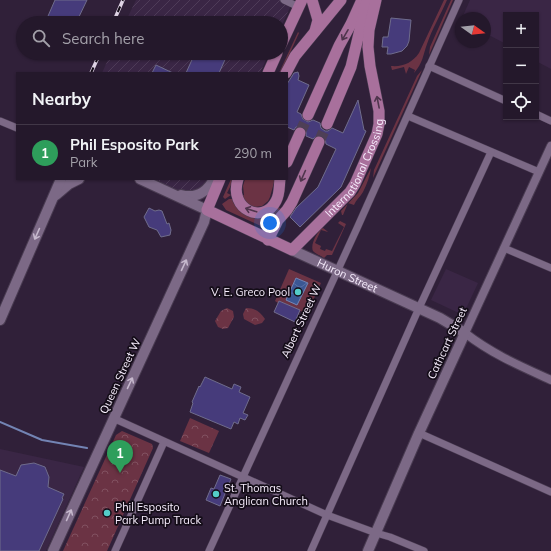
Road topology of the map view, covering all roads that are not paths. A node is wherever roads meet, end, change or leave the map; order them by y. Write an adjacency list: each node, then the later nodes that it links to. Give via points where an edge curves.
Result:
1 (284, 0): 8 (street)
2 (312, 0): 10 (highway, via 318,20)
3 (341, 0): 10 (highway)
4 (362, 0): 16 (highway, one-way to 16, via 338,46)
5 (367, 0): 21 (highway, via 351,67)
6 (376, 0): 42 (highway, International Crossing, one-way to 6, via 350,192 377,134 380,124 379,111 368,43)
7 (459, 0): 12 (street, Albert Street W)
8 (300, 3): 9 (highway)
9 (288, 30)
10 (313, 35): 14 (highway, via 295,56)
11 (274, 60): 13 (highway)
12 (429, 66): 15 (street); 18 (street, Albert Street W)
13 (268, 72)
14 (287, 72)
15 (503, 99)
16 (308, 115)
17 (539, 115): 19 (street)
18 (408, 116): 26 (street); 44 (street, Albert Street W)
19 (551, 120)
20 (0, 121): 22 (street)
21 (327, 124)
22 (16, 128)
23 (300, 133): 28 (highway)
24 (319, 142): 40 (highway, one-way to 40, via 292,202 278,220)
25 (551, 146): 27 (street, Cathcart Street)
26 (491, 152): 29 (street); 45 (street)
27 (549, 156): 29 (street, Cathcart Street)
28 (288, 160)
29 (539, 172): 41 (street, Cathcart Street)
30 (61, 180): 38 (main road)
31 (77, 180): 38 (main road)
32 (142, 180): 37 (main road, Huron Street)
33 (213, 180): 37 (main road, via 205,191 194,196)
34 (220, 180): 39 (highway)
35 (238, 180): 36 (highway, one-way to 35, via 275,204 267,211 258,213 244,208 238,201)
36 (280, 180)
37 (164, 190): 39 (main road, Huron Street)
38 (53, 198): 46 (main road, one-way to 46)
39 (207, 210): 40 (highway, Huron Street); 49 (main road, Queen Street W, one-way to 39, via 204,222)
40 (268, 240): 42 (highway, Huron Street)
41 (504, 248): 43 (street); 47 (street, Cathcart Street)
42 (292, 250): 44 (main road, Huron Street)
43 (551, 268)
44 (337, 271): 45 (main road, Huron Street); 52 (street, Albert Street W)
45 (419, 308): 47 (main road, Huron Street); 54 (street)
46 (0, 320)
47 (465, 333): 48 (street, Huron Street, via 506,360); 50 (main road, Cathcart Street)
48 (551, 380)
49 (113, 418): 51 (street); 56 (main road, Queen Street W, one-way to 49)
50 (420, 433): 53 (street); 55 (main road, Cathcart Street)
51 (164, 442): 52 (street); 57 (street)
52 (242, 477): 54 (street); 58 (street, Albert Street W)
53 (551, 492)
54 (327, 515): 55 (street); 59 (street)
55 (376, 533): 60 (main road, Cathcart Street); 61 (street, via 390,536)
56 (53, 551)
57 (115, 551)
58 (209, 551)
59 (311, 551)
60 (368, 551)
61 (424, 551)

